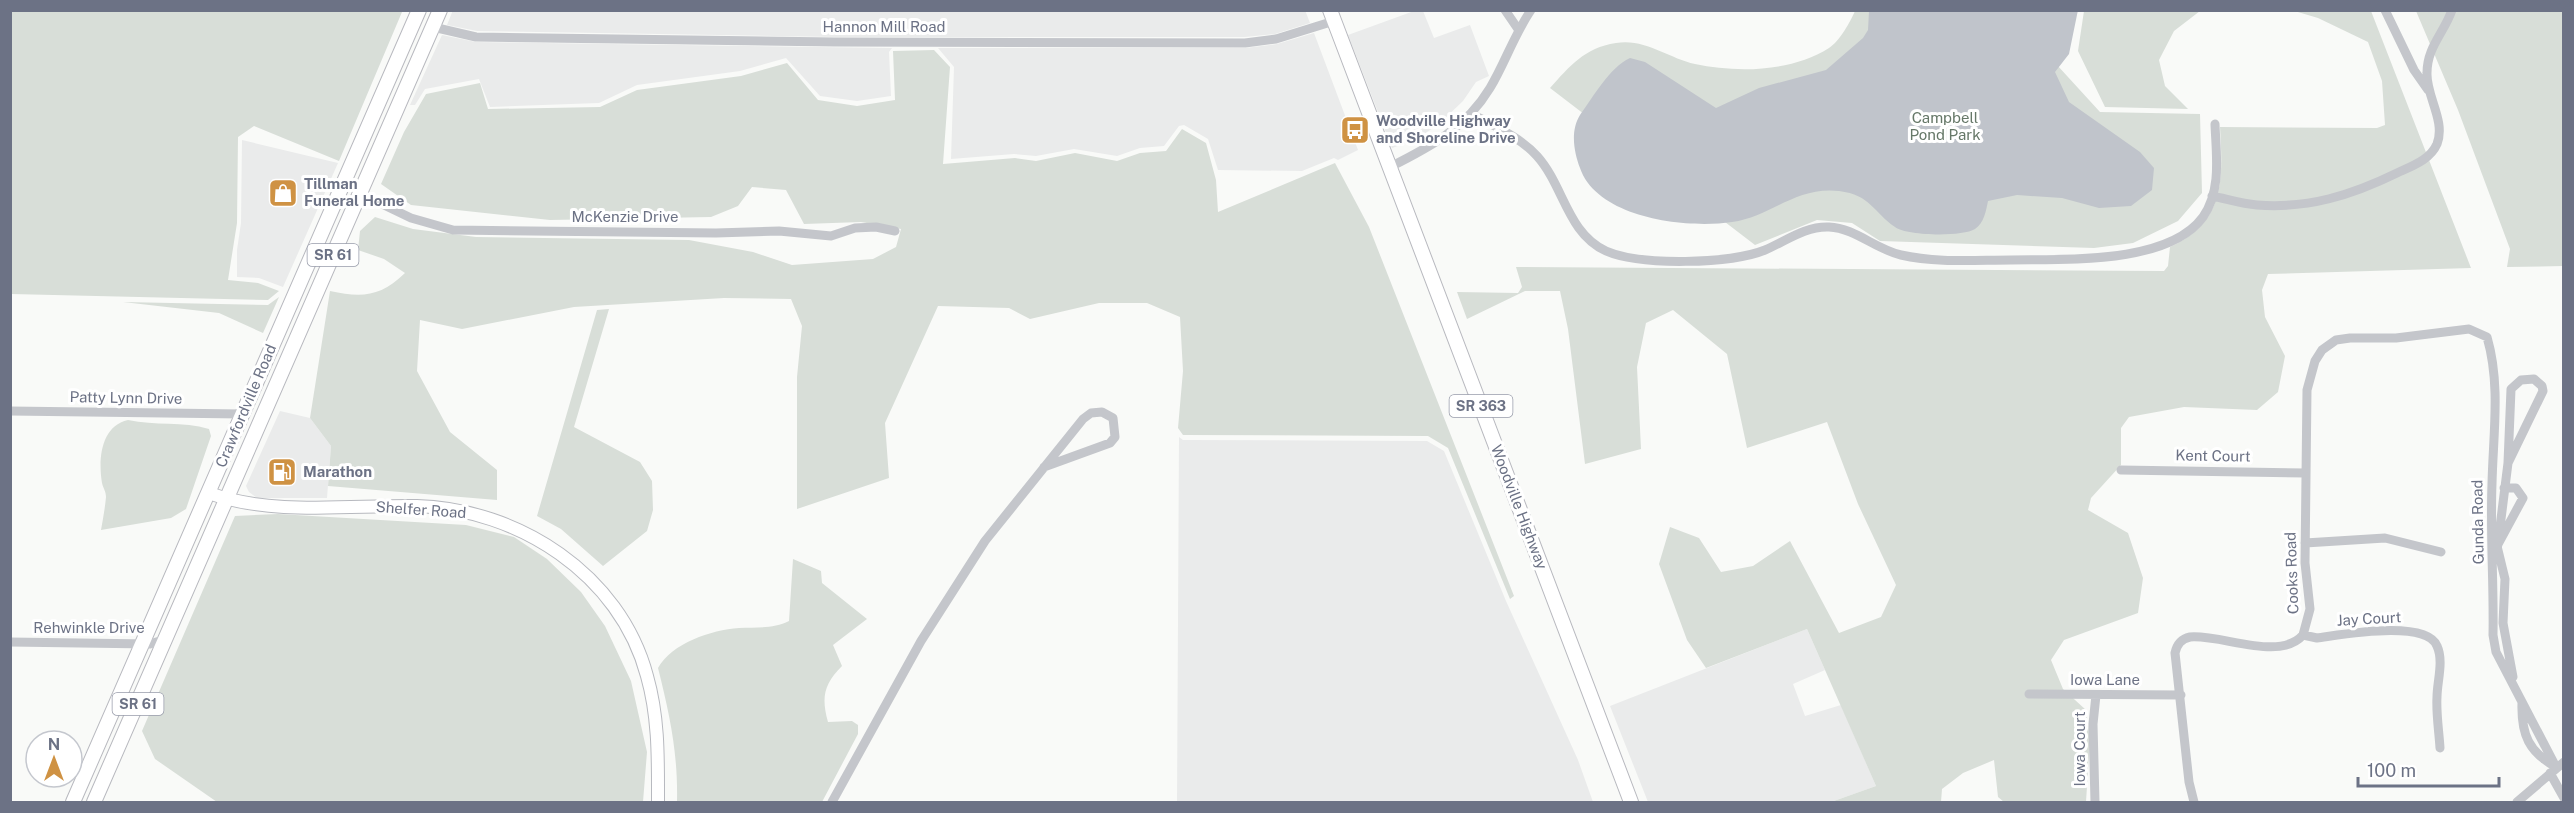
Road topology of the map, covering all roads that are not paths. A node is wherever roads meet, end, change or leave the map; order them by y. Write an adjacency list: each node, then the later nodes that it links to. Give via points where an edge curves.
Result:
1 (419, 10): 11 (main road, Crawfordville Road / SR 61)
2 (429, 10): 9 (main road)
3 (440, 10): 9 (main road, Crawfordville Road / SR 61)
4 (1505, 10): 10 (street)
5 (1531, 10): 10 (street)
6 (2385, 10): 12 (street, via 2414,70)
7 (2452, 10): 12 (street, via 2429,57 2426,74)
8 (1332, 16): 9 (street, Hannon Mill Road, via 1276,39 1237,43 476,37); 15 (main road, Woodville Highway / SR 363)
9 (433, 27): 11 (main road); 16 (main road, Crawfordville Road / SR 61)
10 (1518, 29): 13 (street, via 1490,88)
11 (406, 40): 21 (main road, Crawfordville Road / SR 61)
12 (2432, 95): 17 (street, via 2440,130 2437,144 2428,156 2390,177 2310,204 2255,206)
13 (1472, 114): 15 (street, via 1449,134); 17 (street, via 1515,138 1536,156 1590,241 1629,258 1726,260 1824,227 1844,230 1882,249 1919,258 2017,260 2114,255 2163,244 2188,232 2204,216)
14 (2215, 123): 17 (street, via 2217,164)
15 (1390, 167): 52 (main road, Woodville Highway / SR 363)
16 (359, 193): 18 (street, McKenzie Drive, via 411,218 453,230 779,231 831,236 855,228); 28 (main road, Crawfordville Road / SR 61)
17 (2212, 196)
18 (896, 231)
19 (2486, 335): 25 (street, Cooks Road, via 2469,329 2396,338 2350,338 2336,340 2322,350 2307,390); 34 (street, Gunda Road, via 2495,418)
20 (10, 411): 21 (street, Patty Lynn Drive)
21 (242, 414): 27 (main road, Crawfordville Road / SR 61)
22 (2508, 463): 22 (street, via 2511,389 2521,380 2534,379 2543,391); 26 (street)
23 (1044, 467): 23 (street, via 1091,413 1102,412 1113,418 1115,437 1110,443); 51 (street, via 985,542 921,641)
24 (2121, 470): 25 (street, Kent Court)
25 (2305, 473): 31 (street, Cooks Road)
26 (2504, 488): 29 (street, via 2516,488 2523,498); 30 (street)
27 (209, 493): 28 (street, Shelfer Road); 40 (main road, Crawfordville Road / SR 61)
28 (227, 500): 38 (main road, Crawfordville Road / SR 61); 50 (street, Shelfer Road, via 461,510 507,524 546,544 600,592 637,648 647,673 655,714)
29 (2515, 517): 30 (street); 32 (street)
30 (2501, 520): 32 (street)
31 (2305, 543): 33 (street, via 2385,538); 37 (street, Cooks Road, via 2310,609)
32 (2497, 546): 34 (street); 36 (street, via 2505,579)
33 (2441, 552)
34 (2494, 574): 35 (street, Gunda Road)
35 (2493, 615): 36 (street); 41 (street, Gunda Road, via 2496,652)
36 (2505, 630): 41 (street)
37 (2303, 635): 44 (street, Cooks Road, via 2283,646 2198,636 2185,638 2175,653); 45 (street, Jay Court, via 2317,638 2404,631 2432,640 2439,658 2436,698)
38 (166, 639): 40 (street, Rehwinkle Drive); 49 (main road, Crawfordville Road / SR 61)
39 (10, 642): 40 (street, Rehwinkle Drive)
40 (142, 644): 48 (main road, Crawfordville Road / SR 61)
41 (2515, 685): 46 (street, Gunda Road)
42 (2029, 694): 43 (street, Iowa Lane)
43 (2096, 695): 44 (street, Iowa Lane); 53 (street, Iowa Court)
44 (2181, 695): 54 (street, Cooks Road)
45 (2440, 748)
46 (2556, 768): 47 (street, Gunda Road); 55 (street)
47 (2564, 798)
48 (73, 802)
49 (94, 802)
50 (658, 802)
51 (832, 802)
52 (1631, 802)
53 (2094, 802)
54 (2194, 802)
55 (2517, 802)

